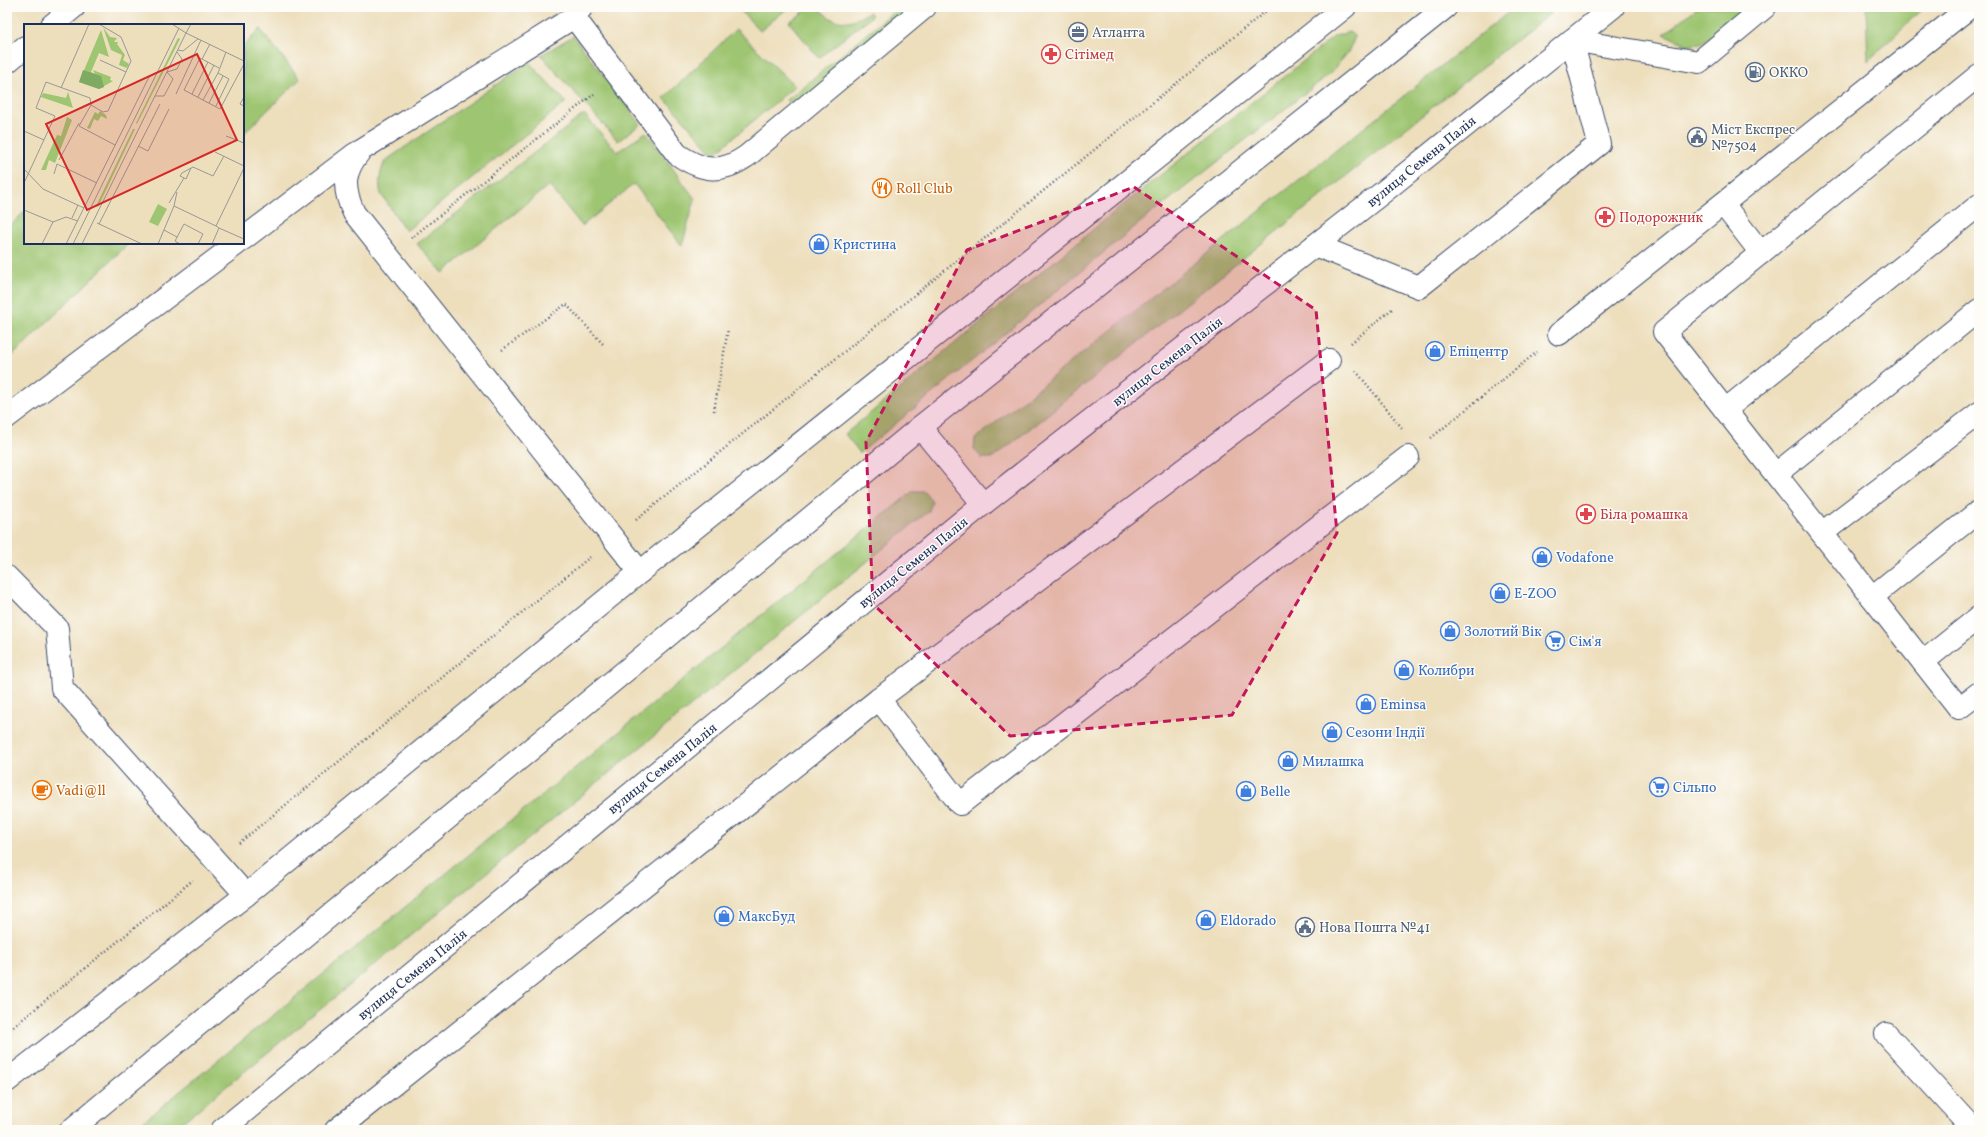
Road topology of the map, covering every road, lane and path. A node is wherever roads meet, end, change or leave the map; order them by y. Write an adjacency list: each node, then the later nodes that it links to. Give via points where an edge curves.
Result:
1 (74, 7): 9 (main road)
2 (925, 7): 13 (main road, via 747,156 734,165 720,169 704,168 690,163 677,154)
3 (1345, 7): 40 (main road)
4 (1446, 7): 34 (main road)
5 (1613, 7): 10 (main road, вулиця Семена Палія)
6 (1765, 7): 10 (main road, via 1699,62)
7 (1970, 7): 16 (main road)
8 (578, 12): 13 (main road); 15 (main road)
9 (53, 24)
10 (1572, 40): 20 (main road, вулиця Семена Палія); 23 (main road, via 1599,144)
11 (24, 48): 12 (main road)
12 (7, 62)
13 (618, 75): 22 (path)
14 (1979, 75): 21 (main road)
15 (361, 150): 18 (main road); 22 (main road, via 349,167 345,182 346,198 354,213)
16 (1723, 204): 21 (main road); 26 (main road)
17 (1979, 205): 30 (main road)
18 (244, 238)
19 (237, 244): 33 (main road)
20 (1316, 244): 23 (main road); 37 (main road, вулиця Семена Палія)
21 (1760, 253): 30 (main road, via 1664,332)
22 (388, 256): 29 (main road)
23 (1419, 288): 28 (path)
24 (1979, 310): 36 (main road)
25 (728, 329): 31 (path)
26 (1559, 334): 35 (path)
27 (603, 344): 29 (path, via 566,304)
28 (1334, 356): 35 (path); 46 (main road)
29 (478, 368): 40 (main road)
30 (1725, 410): 36 (main road)
31 (714, 411)
32 (1979, 413): 39 (main road)
33 (7, 417)
34 (920, 426): 37 (main road); 50 (main road)
35 (1413, 453): 46 (main road, via 960,804)
36 (1776, 474): 39 (main road)
37 (983, 504): 51 (main road, вулиця Семена Палія)
38 (1979, 511): 42 (main road)
39 (1822, 533): 42 (main road)
40 (640, 572): 47 (main road)
41 (7, 577): 47 (main road, via 57,628 62,688)
42 (1872, 597): 44 (main road)
43 (1979, 617): 44 (main road)
44 (1923, 662): 45 (main road, via 1959,708)
45 (1979, 693)
46 (879, 699): 52 (main road)
47 (246, 894): 49 (main road)
48 (1886, 1034): 53 (main road)
49 (7, 1080)
50 (71, 1130)
51 (222, 1130)
52 (336, 1130)
53 (1974, 1130)

